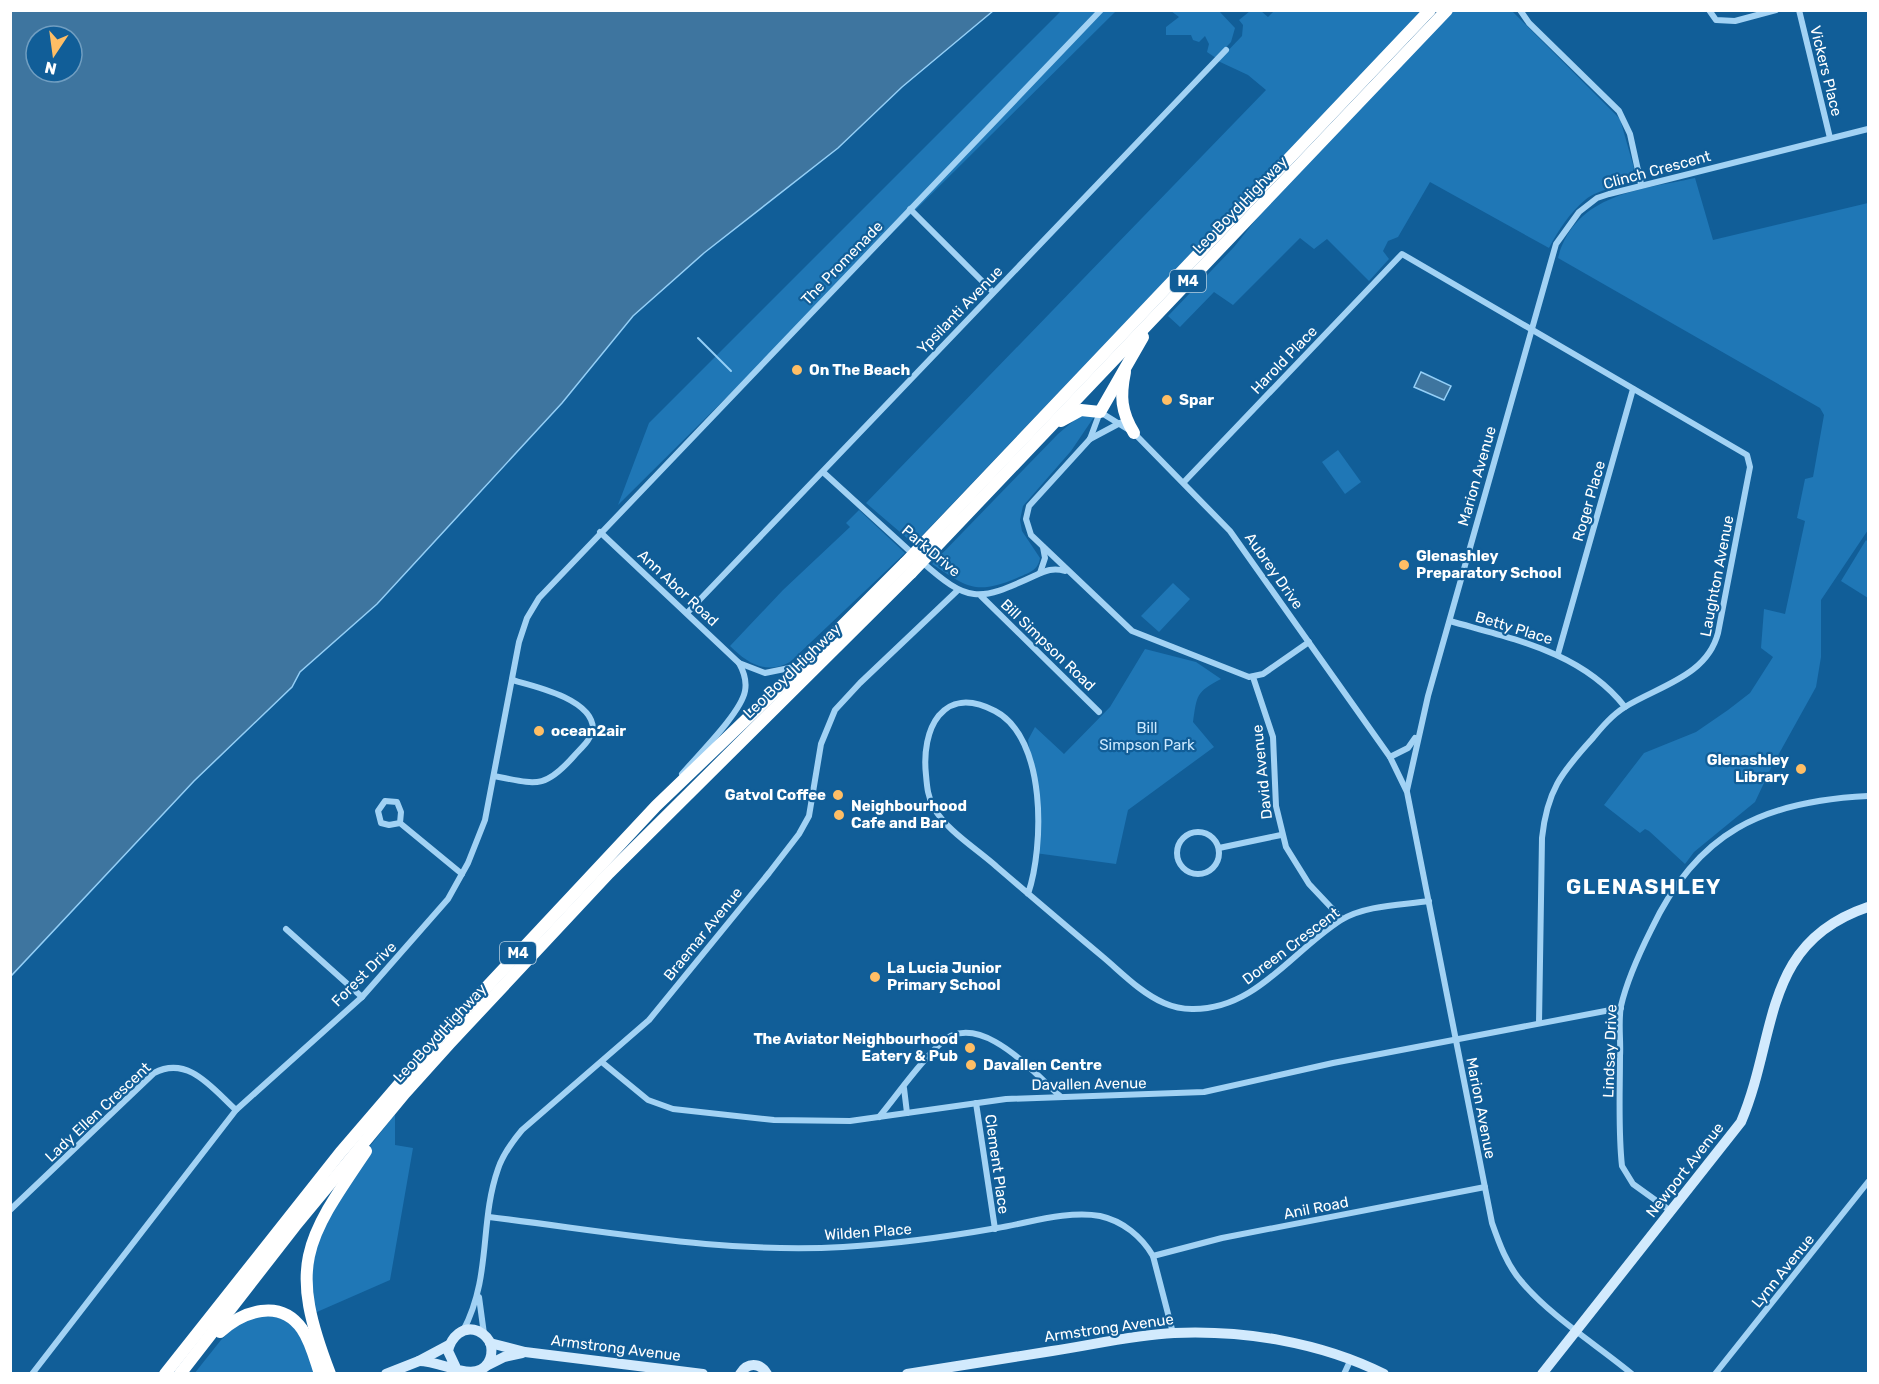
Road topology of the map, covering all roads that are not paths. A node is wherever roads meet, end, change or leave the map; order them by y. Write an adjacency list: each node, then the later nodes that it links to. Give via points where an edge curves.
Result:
1 (1101, 10): 12 (street, The Promenade)
2 (1430, 10): 28 (highway, Leo Boyd Highway / M4)
3 (1446, 10): 15 (highway, Leo Boyd Highway / M4)
4 (1520, 10): 11 (street, via 1619,111 1630,134)
5 (1709, 10): 6 (street, via 1716,20 1728,22)
6 (1776, 10)
7 (1799, 10): 10 (street, Vickers Place)
8 (1226, 50): 14 (street, Ypsilanti Avenue)
9 (1869, 129): 10 (street, Clinch Crescent)
10 (1830, 138): 11 (street, Clinch Crescent)
11 (1641, 184): 16 (street, Clinch Crescent, via 1597,198 1570,222 1556,244)
12 (910, 209): 14 (street); 26 (street, The Promenade)
13 (1402, 254): 16 (street, Laughton Avenue); 25 (street, Harold Place)
14 (993, 292): 24 (street, Ypsilanti Avenue)
15 (1174, 295): 17 (highway); 21 (highway, Leo Boyd Highway / M4)
16 (1531, 328): 18 (street, Laughton Avenue); 35 (street, Marion Avenue)
17 (1135, 349): 19 (highway); 22 (highway, via 1125,372 1121,396 1125,418)
18 (1633, 388): 37 (street, Roger Place); 42 (street, Laughton Avenue, via 1743,451 1750,467 1715,646 1696,668)
19 (1100, 412): 20 (street, Aubrey Drive); 21 (highway, via 1081,410); 23 (street)
20 (1120, 423): 22 (street, Aubrey Drive); 23 (street)
21 (1048, 430): 28 (highway, Leo Boyd Highway / M4)
22 (1134, 433): 25 (street, Aubrey Drive)
23 (1090, 439): 27 (street, via 1029,506 1028,531)
24 (823, 472): 32 (street, Park Drive); 34 (street, Ypsilanti Avenue)
25 (1184, 482): 36 (street, Aubrey Drive, via 1230,531)
26 (600, 532): 34 (street, Ann Abor Road); 41 (street, Forest Drive, via 533,606 522,632)
27 (1043, 547): 30 (street); 31 (street, via 1045,558)
28 (926, 549): 29 (highway, Leo Boyd Highway / M4, bridge)
29 (908, 568): 39 (highway, Leo Boyd Highway / M4); 71 (highway, Leo Boyd Highway / M4, via 609,873)
30 (1068, 572): 31 (street, via 1055,569); 40 (street, via 1132,631 1222,668)
31 (1040, 573): 33 (street, via 1000,592)
32 (958, 590): 33 (street, Park Drive); 64 (street, Braemar Avenue, via 835,710 821,744 809,816 799,834 650,1020)
33 (981, 596): 43 (street, Bill Simpson Road)
34 (687, 613): 38 (street, Ann Abor Road)
35 (1450, 621): 37 (street, Betty Place); 44 (street, Marion Avenue)
36 (1309, 642): 40 (street, via 1263,674); 45 (street, Aubrey Drive)
37 (1558, 654): 42 (street, Betty Place, via 1602,684)
38 (739, 663): 39 (street, Ann Abor Road, via 765,673); 50 (street, via 746,684 743,698)
39 (804, 664): 50 (highway, Leo Boyd Highway / M4)
40 (1253, 676): 52 (street, David Avenue, via 1273,737)
41 (512, 680): 47 (street, Forest Drive); 47 (street, via 555,691 584,712 593,729 586,742 550,780 531,783)
42 (1625, 707): 62 (street, Laughton Avenue, via 1567,766 1548,803 1542,838)
43 (1099, 711)
44 (1417, 735): 45 (street, via 1408,748); 48 (street, Marion Avenue)
45 (1390, 757): 46 (street, Aubrey Drive)
46 (1398, 770): 48 (street, Marion Avenue)
47 (494, 777): 54 (street, Forest Drive, via 481,832)
48 (1407, 792): 56 (street, Marion Avenue)
49 (1869, 796): 61 (street, Lindsay Drive, via 1816,799 1770,812 1723,838 1694,861 1671,890 1654,922)
50 (656, 806): 95 (highway, Leo Boyd Highway / M4, via 382,1102)
51 (400, 823): 51 (street, via 381,822 378,811 385,801 397,802); 54 (street)
52 (1281, 835): 53 (street); 58 (street, David Avenue, via 1302,874)
53 (1219, 848): 53 (street, via 1216,864 1202,874 1186,871 1176,857 1179,841 1193,831 1210,834)
54 (462, 874): 60 (street, Forest Drive, via 443,907)
55 (1028, 894): 55 (street, Doreen Crescent, via 944,820 930,800 926,740 935,719 956,705 975,705 997,712 1016,729 1030,756 1037,789 1037,818 1034,874); 58 (street, Doreen Crescent, via 1138,986 1164,1003 1188,1009 1239,1000)
56 (1429, 901): 58 (street, Doreen Crescent, via 1361,912); 63 (street, Marion Avenue)
57 (1869, 907): 75 (street, Newport Avenue, via 1827,926 1797,954 1779,992 1756,1082 1741,1122)
58 (1342, 919)
59 (286, 929): 60 (street)
60 (362, 997): 68 (street, Forest Drive)
61 (1621, 1008): 62 (street, Davallen Avenue); 75 (street, Lindsay Drive, via 1622,1166 1633,1184)
62 (1539, 1023): 63 (street, Davallen Avenue)
63 (1455, 1040): 66 (street, Davallen Avenue, via 1204,1092); 73 (street, Marion Avenue)
64 (603, 1063): 70 (street, Davallen Avenue, via 648,1100 673,1109 774,1120); 76 (street, Braemar Avenue, via 513,1141 498,1170)
65 (904, 1087): 66 (street, via 941,1042 954,1034 969,1032 1004,1047); 69 (street); 70 (street)
66 (1060, 1096): 67 (street, Davallen Avenue)
67 (976, 1103): 69 (street, Davallen Avenue); 77 (street, Clement Place)
68 (236, 1110): 74 (street, Lady Ellen Crescent, via 193,1073 176,1066 166,1067 154,1073); 94 (street, Forest Drive)
69 (907, 1113): 70 (street, Davallen Avenue)
70 (879, 1118)
71 (380, 1123): 86 (highway, Leo Boyd Highway / M4); 98 (highway, via 321,1219 308,1258 308,1308)
72 (1869, 1182): 107 (street, Lynn Avenue)
73 (1485, 1187): 78 (street, Anil Road); 80 (street, Marion Avenue, via 1492,1223 1509,1263 1532,1292)
74 (10, 1210)
75 (1672, 1212): 80 (street, Newport Avenue)
76 (489, 1217): 77 (street, Wilden Place, via 736,1246 791,1248 884,1244); 79 (street, Braemar Avenue)
77 (995, 1229): 78 (street, Wilden Place, via 1068,1216 1099,1216 1133,1232)
78 (1153, 1256): 82 (street, Wilden Place)
79 (479, 1293): 81 (street, Braemar Avenue); 83 (street, Braemar Avenue)
80 (1578, 1330): 105 (street, Newport Avenue); 106 (street, Marion Avenue)
81 (463, 1331): 83 (street, via 472,1330); 84 (street)
82 (1173, 1333): 87 (street, Armstrong Avenue, via 1252,1336); 91 (street, Armstrong Avenue)
83 (487, 1339): 85 (street, Armstrong Avenue); 89 (street, via 490,1359)
84 (449, 1344): 88 (street); 90 (street, via 449,1357)
85 (525, 1352): 89 (street, Armstrong Avenue); 100 (street, Armstrong Avenue)
86 (196, 1354): 96 (highway, Leo Boyd Highway / M4); 97 (highway, via 239,1317 255,1311 272,1311 290,1318 303,1331)
87 (1351, 1359): 103 (street); 104 (street, Armstrong Avenue)
88 (420, 1361): 90 (street, via 436,1361); 99 (street)
89 (486, 1366): 90 (street, via 475,1373)
90 (456, 1368)
91 (934, 1371): 102 (street, Armstrong Avenue)
92 (741, 1372): 93 (street, via 755,1364); 101 (street)
93 (768, 1373)
94 (32, 1374)
95 (165, 1374)
96 (180, 1374)
97 (320, 1374)
98 (330, 1374)
99 (386, 1374)
100 (703, 1374)
101 (730, 1374)
102 (907, 1374)
103 (1344, 1374)
104 (1384, 1374)
105 (1542, 1374)
106 (1632, 1374)
107 (1715, 1374)

